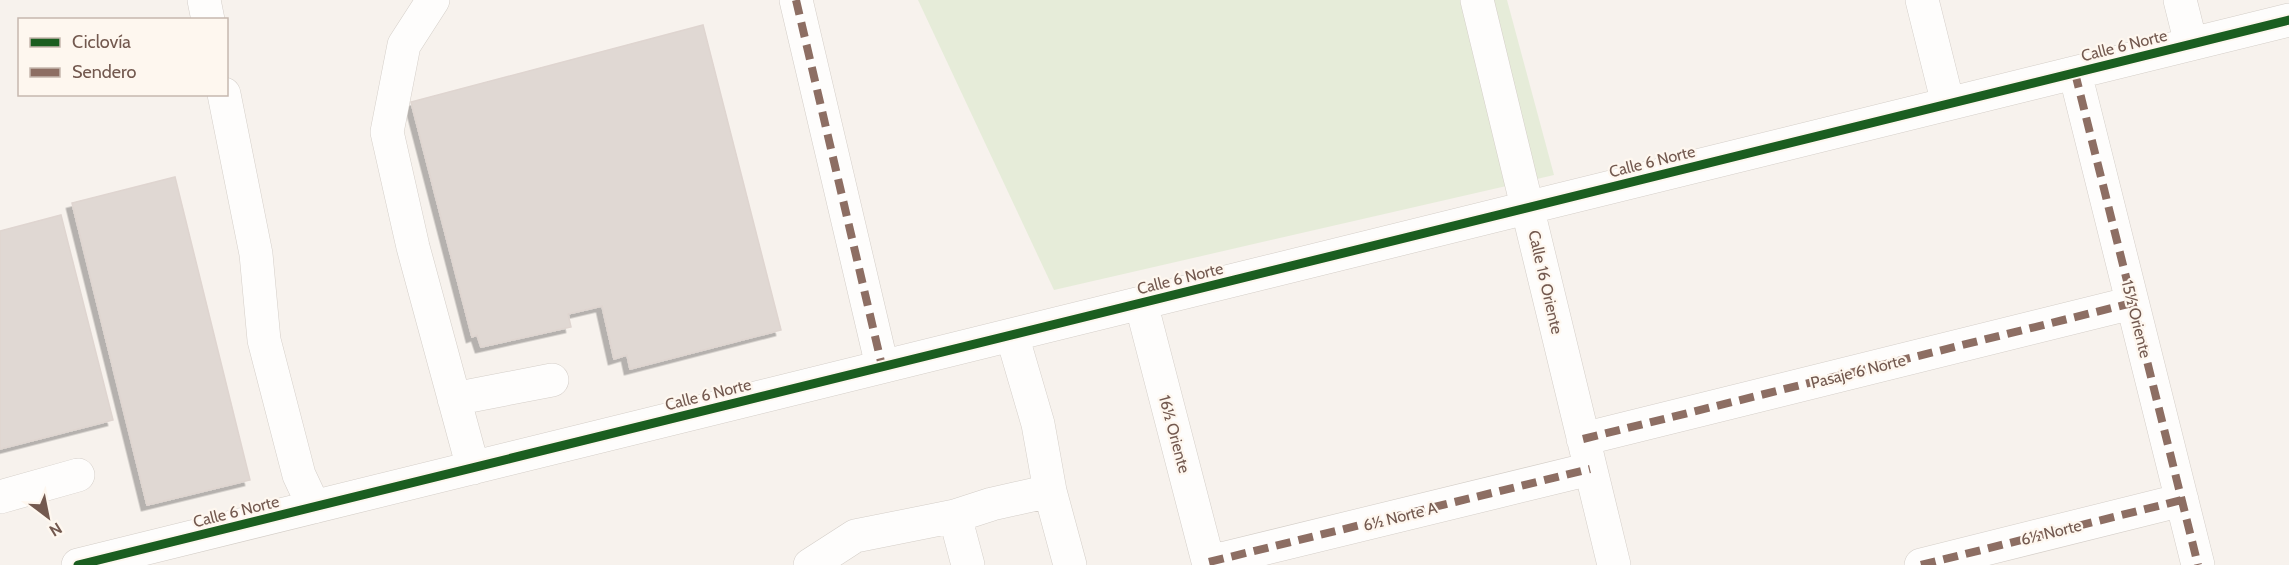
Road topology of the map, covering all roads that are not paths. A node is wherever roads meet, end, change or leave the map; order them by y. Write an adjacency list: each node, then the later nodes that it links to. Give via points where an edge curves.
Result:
1 (204, 0): 7 (street)
2 (433, 0): 19 (street, via 404,45 387,132)
3 (796, 0): 17 (street)
4 (1477, 0): 13 (street, Calle 16 Oriente)
5 (1922, 0): 12 (street)
6 (2180, 0): 9 (street)
7 (208, 18)
8 (2289, 20): 9 (street, Calle 6 Norte)
9 (2191, 44): 10 (street, Calle 6 Norte)
10 (2075, 73): 12 (street, Calle 6 Norte); 15 (street, 15½ Oriente)
11 (224, 96): 26 (street, via 256,254 264,340 299,476)
12 (1948, 104): 13 (street, Calle 6 Norte)
13 (1528, 207): 14 (street, Calle 6 Norte); 20 (street, Calle 16 Oriente)
14 (1141, 303): 16 (street, Calle 6 Norte); 29 (street, 16½ Oriente)
15 (2132, 303): 20 (street, Pasaje 6 Norte); 25 (street, 15½ Oriente)
16 (1012, 335): 17 (street, Calle 6 Norte); 23 (street, via 1038,424)
17 (882, 366): 21 (street, Calle 6 Norte)
18 (552, 380): 19 (street)
19 (454, 399): 21 (street)
20 (1587, 454): 29 (street, 6½ Norte A); 33 (street, Calle 16 Oriente)
21 (473, 468): 26 (street, Calle 6 Norte)
22 (78, 475): 24 (street)
23 (1050, 491): 27 (street); 32 (street)
24 (0, 497)
25 (2182, 500): 34 (street, 6½ Norte); 35 (street, 15½ Oriente)
26 (314, 507): 28 (street, Calle 6 Norte)
27 (955, 516): 30 (street, via 855,536); 31 (street)
28 (94, 563)
29 (1209, 564)
30 (810, 565)
31 (968, 565)
32 (1070, 565)
33 (1614, 565)
34 (1921, 565)
35 (2198, 565)

